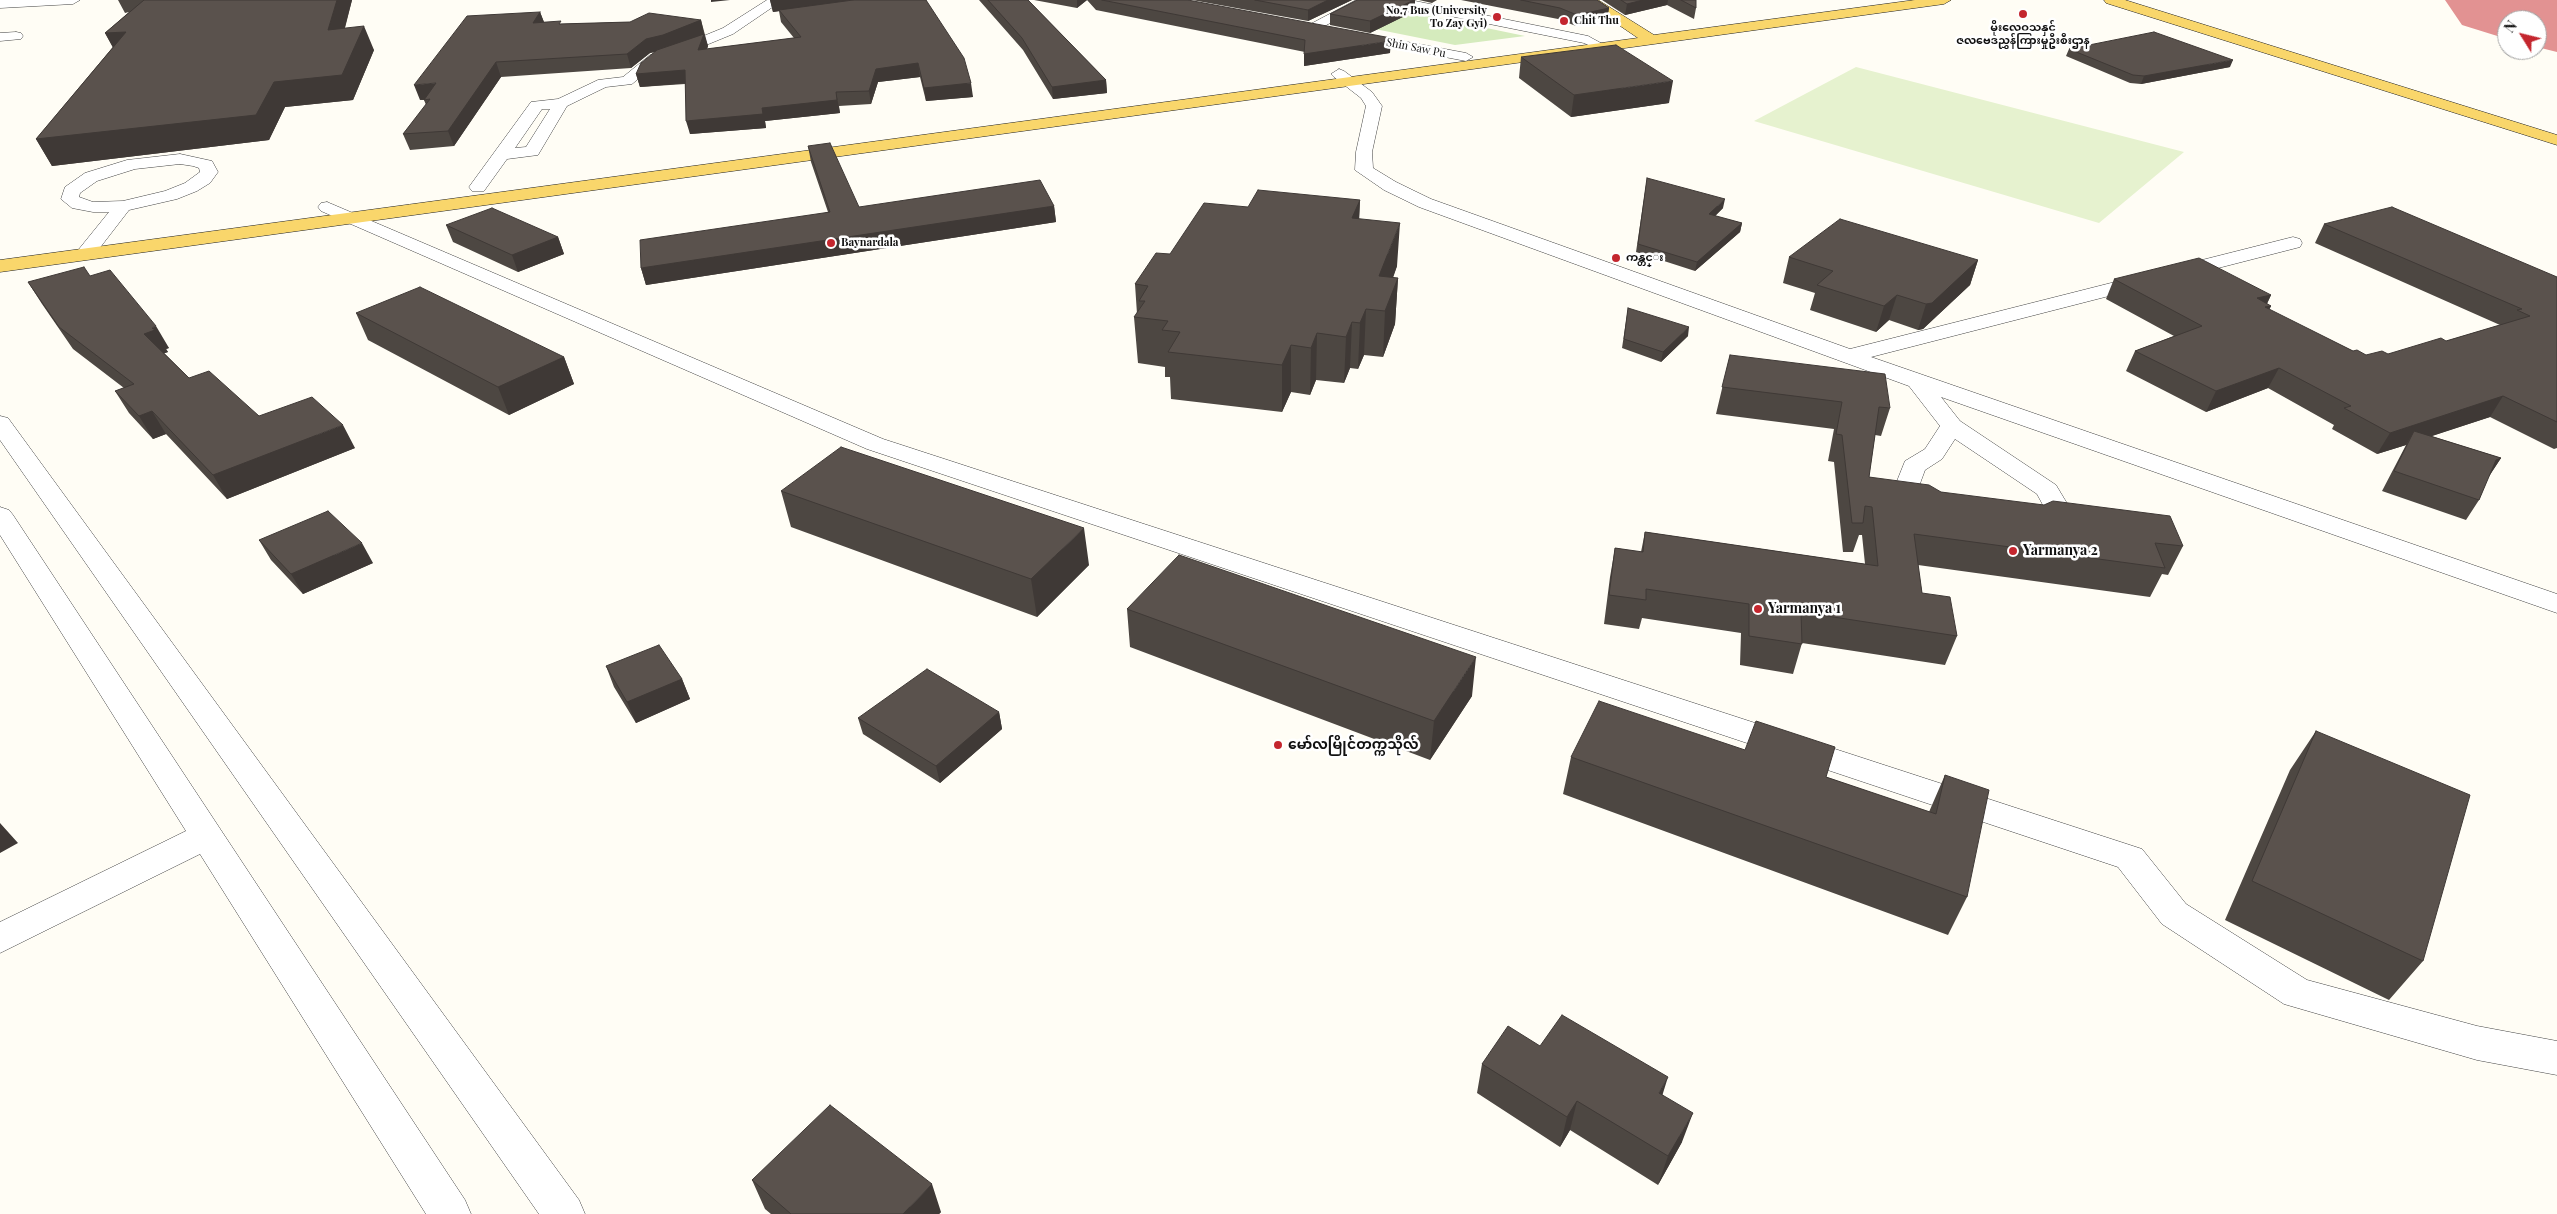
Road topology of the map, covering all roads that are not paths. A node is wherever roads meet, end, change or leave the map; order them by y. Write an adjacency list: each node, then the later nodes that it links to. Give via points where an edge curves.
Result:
1 (73, 0): 9 (street)
2 (776, 0): 11 (street)
3 (1367, 0): 13 (street)
4 (1390, 0): 17 (street)
5 (1589, 0): 16 (main road)
6 (1888, 0): 16 (main road)
7 (1944, 0): 16 (main road)
8 (2111, 0): 20 (main road)
9 (0, 4)
10 (776, 18): 11 (street)
11 (744, 21): 22 (street, via 707,40 654,58 627,81 603,83 561,103 532,151 503,154)
12 (1291, 24): 13 (street, Shin Saw Pu)
13 (1310, 28): 18 (street, Shin Saw Pu)
14 (16, 36): 15 (street)
15 (0, 37)
16 (1646, 37): 17 (main road)
17 (1594, 44): 18 (main road); 19 (main road)
18 (1466, 58): 19 (main road)
19 (1344, 78): 21 (main road); 30 (street, via 1367,95 1374,106 1364,152 1364,170 1390,186 1425,203)
20 (2557, 140)
21 (786, 153): 22 (main road); 24 (main road)
22 (478, 187): 24 (main road)
23 (122, 206): 23 (street, via 171,196 191,187 209,172 206,165 180,159 134,164 91,177 71,191 70,199 78,204); 25 (street)
24 (338, 213): 25 (main road); 28 (main road); 40 (street, via 876,444 2130,858 2174,914 2298,993 2477,1043)
25 (96, 238): 27 (main road); 28 (street)
26 (2294, 243): 30 (street)
27 (0, 252)
28 (85, 254): 29 (main road)
29 (0, 266)
30 (1849, 356): 31 (street)
31 (1917, 381): 33 (street); 37 (street)
32 (0, 423): 42 (street)
33 (1952, 426): 34 (street, via 1934,454 1914,466 1905,491 1940,514); 36 (street, via 2047,490 2058,510 2032,523)
34 (1949, 514)
35 (0, 515): 38 (street)
36 (2014, 521)
37 (2557, 604)
38 (206, 836): 39 (street); 41 (street)
39 (0, 938)
40 (2557, 1058)
41 (450, 1214)
42 (564, 1214)

